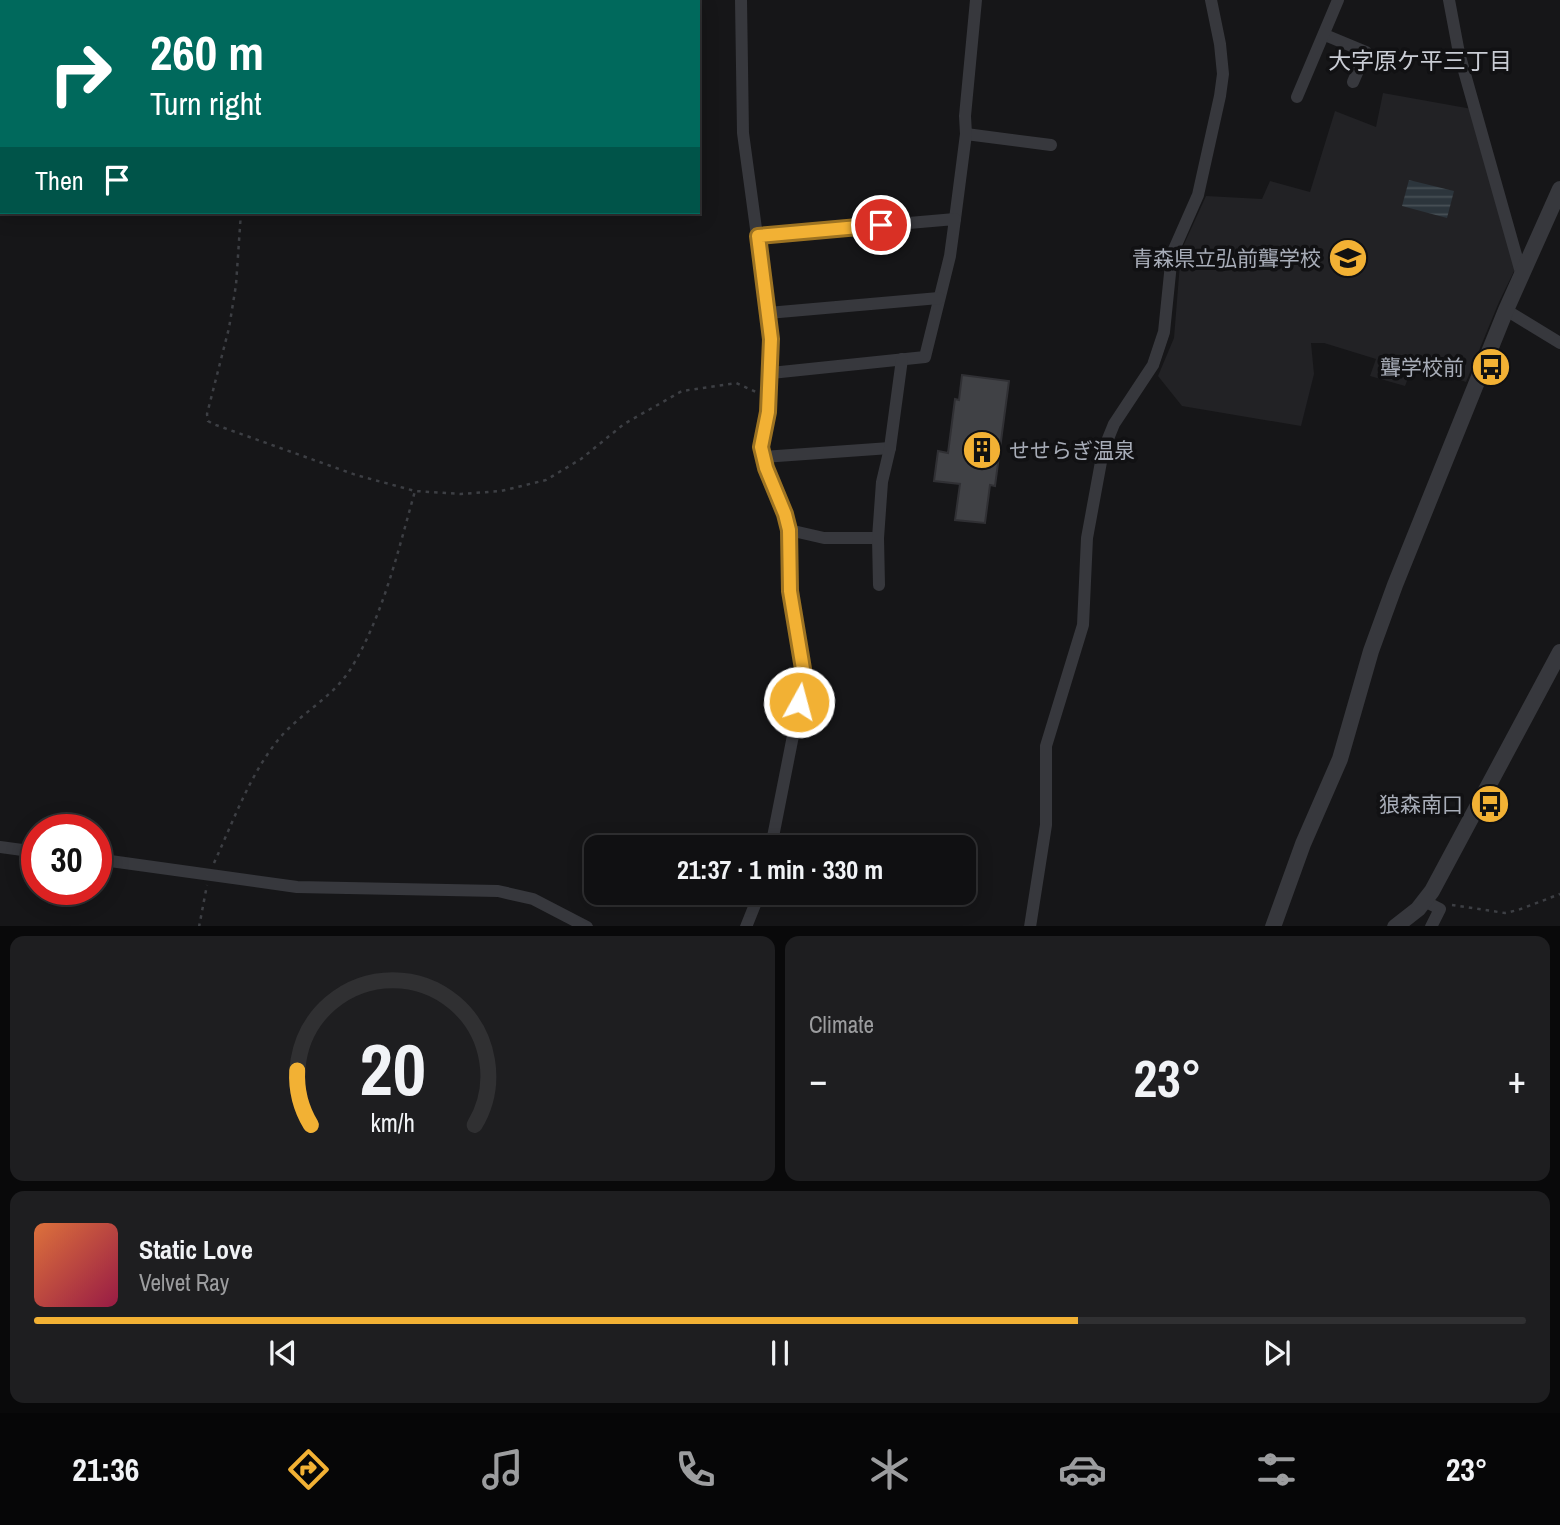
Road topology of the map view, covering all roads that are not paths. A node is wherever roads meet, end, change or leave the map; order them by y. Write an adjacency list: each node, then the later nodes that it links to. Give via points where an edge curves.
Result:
1 (741, 0): 13 (street, via 743,133)
2 (976, 0): 9 (street)
3 (1211, 0): 35 (street, via 1223,74 1220,96 1198,195 1172,254 1164,332 1153,365 1114,424 1103,451 1087,538 1083,625 1046,746 1046,825)
4 (1338, 0): 6 (street)
5 (1449, 0): 14 (street, via 1459,53)
6 (1325, 35): 7 (street, via 1366,52); 8 (street)
7 (1353, 82)
8 (1297, 97)
9 (966, 134): 10 (street); 12 (street)
10 (1051, 145)
11 (1560, 189): 14 (street)
12 (954, 219): 13 (street); 15 (street)
13 (758, 236): 17 (street)
14 (1522, 276): 16 (street)
15 (939, 298): 17 (street); 19 (street, via 925,356)
16 (1506, 310): 18 (street); 36 (street, via 1381,623 1340,759)
17 (768, 313): 20 (street)
18 (1560, 343)
19 (902, 359): 20 (street); 21 (street)
20 (771, 373): 22 (street)
21 (890, 448): 22 (street); 24 (street)
22 (763, 457): 23 (street)
23 (789, 530): 24 (street, via 824,538); 27 (street, via 790,591 804,675)
24 (878, 538): 25 (street)
25 (879, 585)
26 (1560, 652): 32 (street)
27 (773, 835)
28 (0, 847): 29 (street)
29 (21, 850)
30 (112, 861): 33 (street, via 297,887 498,891 533,899)
31 (755, 905): 34 (street)
32 (1433, 905): 37 (street); 38 (street)
33 (587, 926)
34 (746, 926)
35 (1030, 926)
36 (1273, 926)
37 (1395, 926)
38 (1431, 926)

